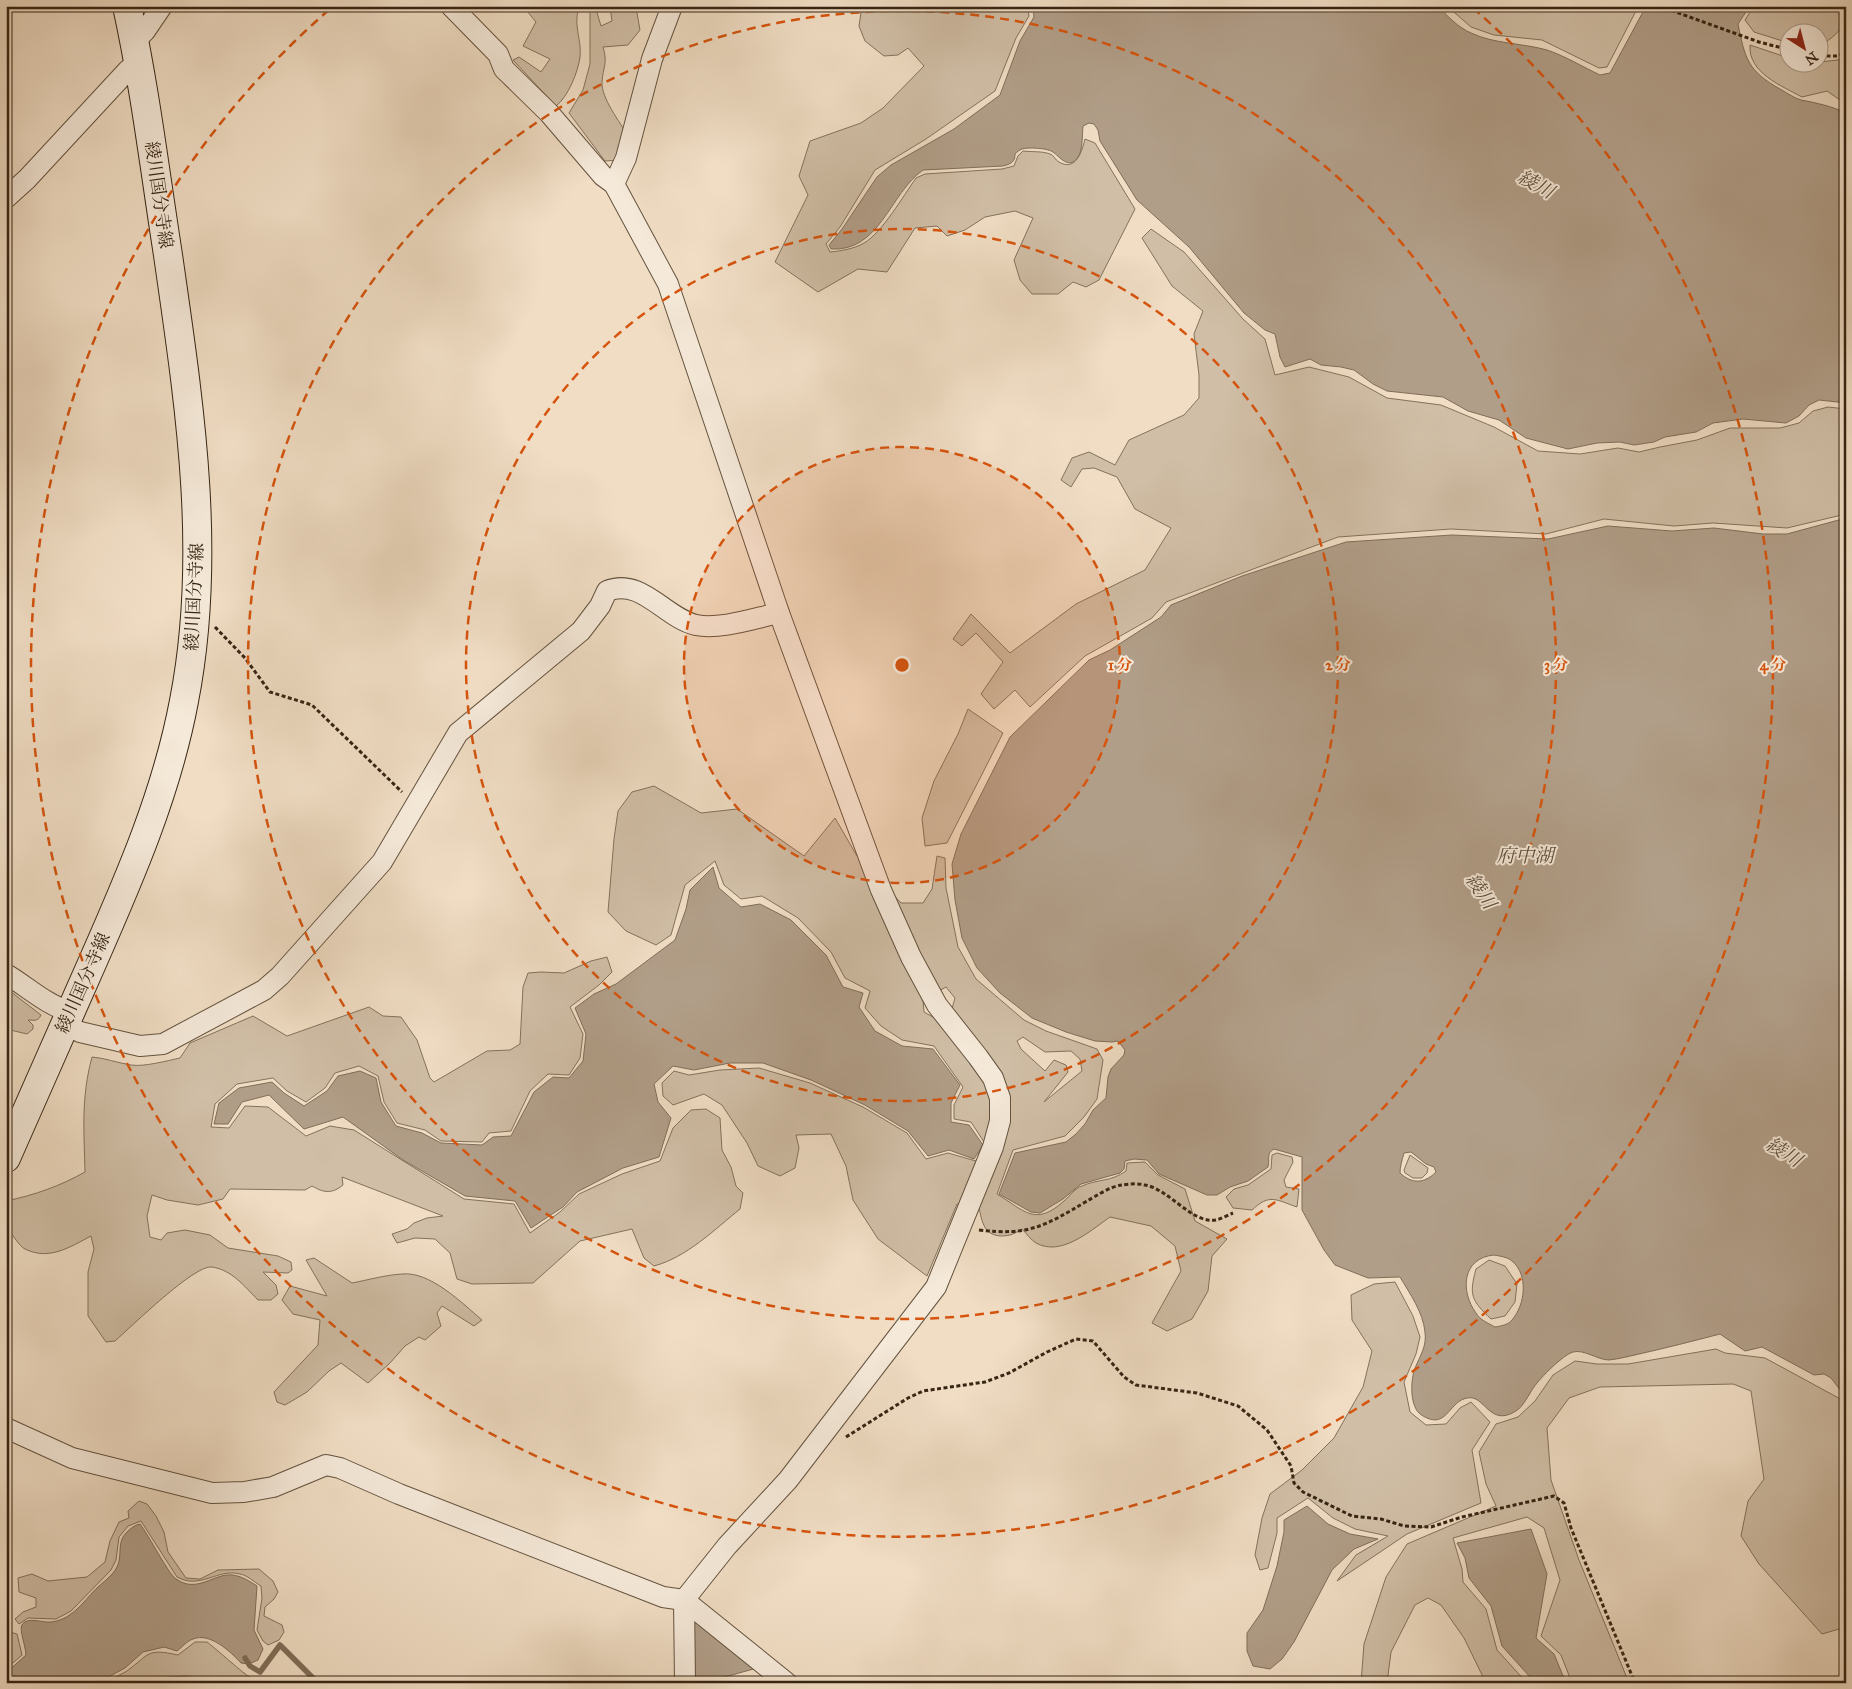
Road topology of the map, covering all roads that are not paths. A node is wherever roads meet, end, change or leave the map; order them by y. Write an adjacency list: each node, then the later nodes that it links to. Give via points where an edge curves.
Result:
1 (127, 6): 5 (main road, 綾川国分寺線)
2 (162, 6): 5 (street, via 145,31)
3 (451, 6): 6 (street, via 498,54 504,69 550,113 603,176)
4 (672, 6): 6 (street, via 652,59 626,158)
5 (137, 52): 7 (street, via 128,70); 10 (main road, 綾川国分寺線, via 188,391 197,504 195,617 184,701 152,820)
6 (614, 184): 8 (street, via 668,284)
7 (6, 198)
8 (779, 613): 10 (street, via 720,625 697,625 679,619 632,588 607,591 581,631 458,733 382,862 264,990 163,1044 140,1046 80,1032); 13 (street, via 881,890 937,1005 993,1078 1000,1098 1000,1121 993,1147 936,1287 788,1480 727,1546)
9 (6, 974): 10 (street, via 59,1009)
10 (68, 1019): 11 (main road, 綾川国分寺線)
11 (6, 1158)
12 (6, 1428): 13 (street, via 72,1458 212,1493 273,1487 326,1465 340,1468 662,1597)
13 (684, 1600): 14 (street); 15 (street)
14 (684, 1683)
15 (787, 1683)

